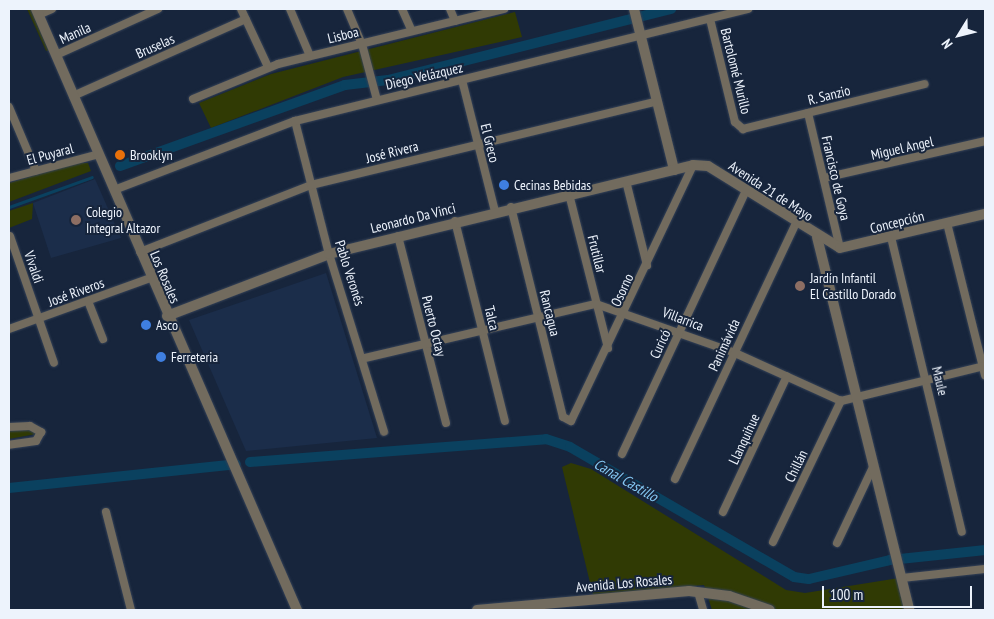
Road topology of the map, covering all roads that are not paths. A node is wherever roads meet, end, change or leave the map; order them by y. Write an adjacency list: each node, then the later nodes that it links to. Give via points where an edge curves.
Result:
1 (52, 9): 11 (street)
2 (158, 9): 18 (street, Manila)
3 (242, 9): 12 (street)
4 (290, 9): 19 (street)
5 (347, 9): 17 (street)
6 (402, 9): 15 (street)
7 (450, 9): 14 (street)
8 (748, 9): 13 (street, Diego Velázquez)
9 (504, 10): 14 (street, Lisboa)
10 (634, 11): 16 (street)
11 (37, 12): 18 (street, Los Rosales)
12 (246, 19): 20 (street); 23 (street, Bruselas)
13 (710, 19): 16 (street, Diego Velázquez); 30 (street, Bartolomé Murillo)
14 (455, 21): 15 (street, Lisboa)
15 (412, 32): 17 (street, Lisboa)
16 (640, 32): 21 (street, Diego Velázquez); 26 (street)
17 (362, 44): 19 (street, Lisboa); 24 (street)
18 (56, 55): 23 (street, Los Rosales)
19 (310, 56): 20 (street, Lisboa)
20 (268, 67): 25 (street, Lisboa)
21 (462, 80): 24 (street, Diego Velázquez); 32 (street, El Greco)
22 (925, 84): 28 (street, R. Sanzio)
23 (73, 96): 33 (street, Los Rosales)
24 (376, 96): 29 (street, Diego Velázquez)
25 (193, 99)
26 (657, 101): 32 (street, José Rivera); 35 (street)
27 (9, 106): 36 (street)
28 (808, 114): 30 (street, R. Sanzio); 38 (street, Francisco de Goya)
29 (295, 121): 40 (street, Pablo Veronés); 41 (street, Diego Velázquez)
30 (739, 128)
31 (985, 141): 38 (street, Miguel Angel)
32 (478, 144): 40 (street, José Rivera); 45 (street, El Greco)
33 (99, 154): 36 (street, El Puyaral); 41 (street, Los Rosales)
34 (693, 165): 35 (street); 42 (street, Avenida 21 de Mayo, via 708,166); 57 (street, Osorno)
35 (674, 170): 39 (street, Leonardo Da Vinci)
36 (36, 171): 37 (street, El Puyaral)
37 (9, 178)
38 (824, 178): 54 (street, Francisco de Goya)
39 (626, 181): 43 (street, Leonardo Da Vinci); 57 (street)
40 (311, 185): 55 (street, José Rivera); 56 (street, Pablo Veronés)
41 (114, 190): 55 (street, Los Rosales)
42 (746, 191): 48 (street, Avenida 21 de Mayo); 67 (street, Curicó)
43 (570, 194): 44 (street, Leonardo Da Vinci); 60 (street, Frutillar)
44 (511, 208): 45 (street, Leonardo Da Vinci); 63 (street, Rancagua)
45 (495, 211): 47 (street, Leonardo Da Vinci)
46 (985, 214): 49 (street, Concepción)
47 (455, 221): 51 (street, Leonardo Da Vinci); 66 (street, Talca)
48 (796, 223): 52 (street, Avenida 21 de Mayo); 71 (street, Panimávida)
49 (947, 223): 53 (street, Concepción); 74 (street)
50 (10, 236): 64 (street, Vivaldi)
51 (398, 236): 56 (street, Leonardo Da Vinci); 69 (street, Puerto Octay)
52 (817, 237): 54 (street); 77 (street, Avenida 21 de Mayo)
53 (891, 237): 54 (street, Concepción); 76 (street, Maule)
54 (840, 248)
55 (140, 252): 58 (street, Los Rosales)
56 (329, 254): 62 (street, Leonardo Da Vinci); 72 (street, Pablo Veronés)
57 (647, 265): 61 (street, Osorno)
58 (151, 278): 59 (street, José Riveros); 62 (street, Los Rosales)
59 (88, 301): 64 (street, José Riveros); 68 (street)
60 (596, 304): 61 (street, Villarrica); 63 (street, Villarrica); 70 (street, Frutillar)
61 (626, 311): 67 (street, Villarrica); 70 (street, Osorno)
62 (167, 316): 97 (street, Los Rosales)
63 (538, 316): 66 (street, Villarrica); 80 (street, Rancagua, via 563,417)
64 (38, 319): 65 (street, José Riveros); 73 (street, Vivaldi)
65 (9, 329)
66 (482, 330): 69 (street, Villarrica); 79 (street, Talca)
67 (680, 332): 71 (street, Villarrica); 85 (street, Curicó)
68 (103, 339)
69 (426, 344): 72 (street, Villarrica); 81 (street, Puerto Octay)
70 (608, 348): 80 (street, Osorno)
71 (735, 353): 75 (street, Villarrica); 87 (street, Panimávida)
72 (364, 358): 83 (street, Pablo Veronés)
73 (54, 363)
74 (985, 369): 76 (street)
75 (787, 376): 78 (street, Villarrica); 89 (street, Llanquihue)
76 (927, 381): 77 (street); 90 (street, Maule)
77 (857, 398): 78 (street); 86 (street, Avenida 21 de Mayo)
78 (841, 401): 91 (street, Chillán)
79 (505, 421)
80 (569, 421)
81 (446, 423)
82 (9, 427): 84 (street, via 30,426 41,432 36,441)
83 (384, 432)
84 (9, 445)
85 (622, 454)
86 (874, 465): 92 (street); 94 (street, Avenida 21 de Mayo)
87 (675, 479)
88 (106, 512): 96 (street)
89 (723, 512)
90 (962, 532)
91 (774, 542)
92 (836, 543)
93 (985, 569): 94 (street)
94 (900, 573): 101 (street, Avenida 21 de Mayo)
95 (698, 592): 98 (street, Avenida Los Rosales); 99 (street); 100 (street, Avenida Los Rosales, via 729,596)
96 (131, 610)
97 (297, 610)
98 (477, 610)
99 (703, 610)
100 (770, 610)
101 (909, 610)

